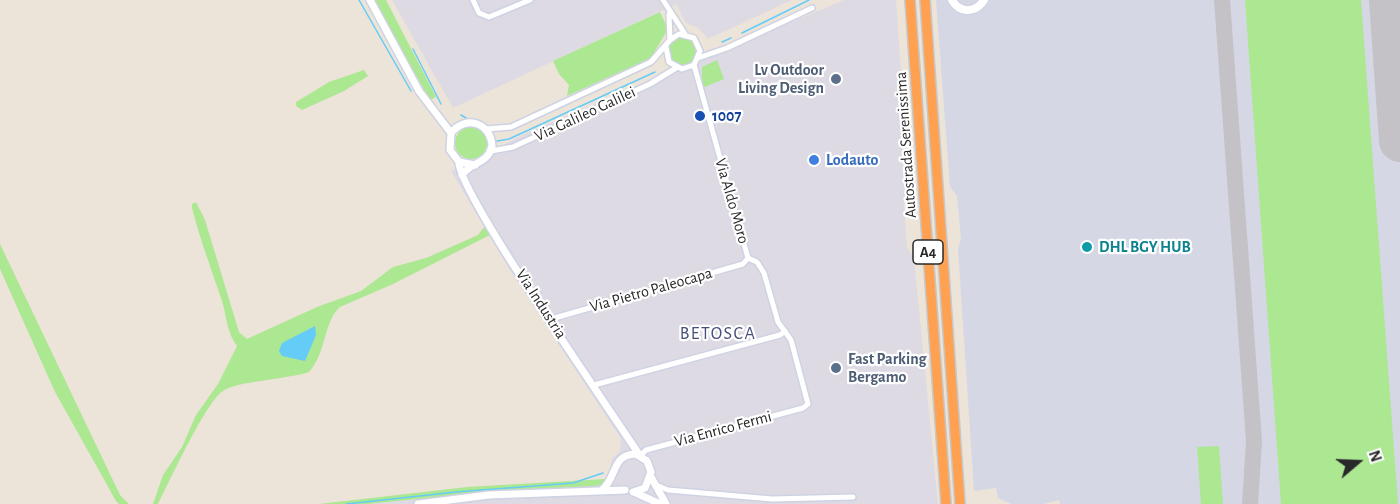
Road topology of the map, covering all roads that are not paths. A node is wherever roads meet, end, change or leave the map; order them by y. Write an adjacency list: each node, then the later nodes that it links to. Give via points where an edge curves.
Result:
1 (370, 0): 20 (street, via 419,91)
2 (473, 0): 3 (street, via 479,13 489,17)
3 (530, 0)
4 (663, 0): 10 (street)
5 (910, 0): 48 (highway, Autostrada Serenissima / A4)
6 (925, 0): 49 (highway, Autostrada Serenissima / A4)
7 (952, 0): 8 (main road, via 969,11)
8 (984, 0)
9 (812, 8): 15 (street)
10 (669, 13): 11 (street); 12 (street)
11 (685, 34): 12 (street); 13 (street)
12 (670, 40): 14 (street)
13 (698, 42): 15 (street); 16 (street)
14 (666, 47): 18 (street, via 666,57); 22 (street, via 651,62 511,127)
15 (711, 52): 16 (street)
16 (698, 58): 17 (street)
17 (694, 65): 18 (street); 19 (street, Via Aldo Moro)
18 (679, 68): 19 (street, Via Aldo Moro, via 694,78); 24 (street, Via Galileo Galilei, via 513,147)
19 (700, 91): 28 (street, Via Aldo Moro)
20 (441, 117): 21 (street); 23 (street)
21 (465, 123): 22 (street, via 476,123); 23 (street)
22 (486, 129): 24 (street, via 492,140)
23 (452, 133): 25 (street, via 450,150)
24 (490, 151): 26 (street)
25 (459, 162): 26 (street); 27 (street, Via Industria)
26 (475, 165): 27 (street)
27 (462, 175): 29 (street, Via Industria)
28 (748, 258): 29 (street, Via Pietro Paleocapa, via 743,264); 30 (street, Via Aldo Moro, via 757,262 764,273 778,322)
29 (551, 319): 31 (street, Via Industria)
30 (785, 331): 31 (street); 32 (street, Via Aldo Moro, via 791,340)
31 (594, 385): 33 (street, Via Industria)
32 (808, 404): 35 (street, Via Enrico Fermi, via 646,450)
33 (624, 430): 34 (street); 35 (street, Via Industria)
34 (624, 456): 35 (street); 36 (street)
35 (640, 456): 37 (street, via 649,464)
36 (613, 474): 39 (street); 40 (street)
37 (651, 477): 38 (street); 42 (street, via 645,488)
38 (658, 488): 41 (street); 43 (street); 47 (street)
39 (603, 489): 40 (street); 45 (street, via 489,495)
40 (625, 490): 42 (street)
41 (668, 490): 44 (street, via 772,499); 47 (street)
42 (633, 492): 43 (street)
43 (647, 496): 46 (street)
44 (853, 497)
45 (418, 504)
46 (660, 504)
47 (666, 504)
48 (946, 504)
49 (960, 504)

